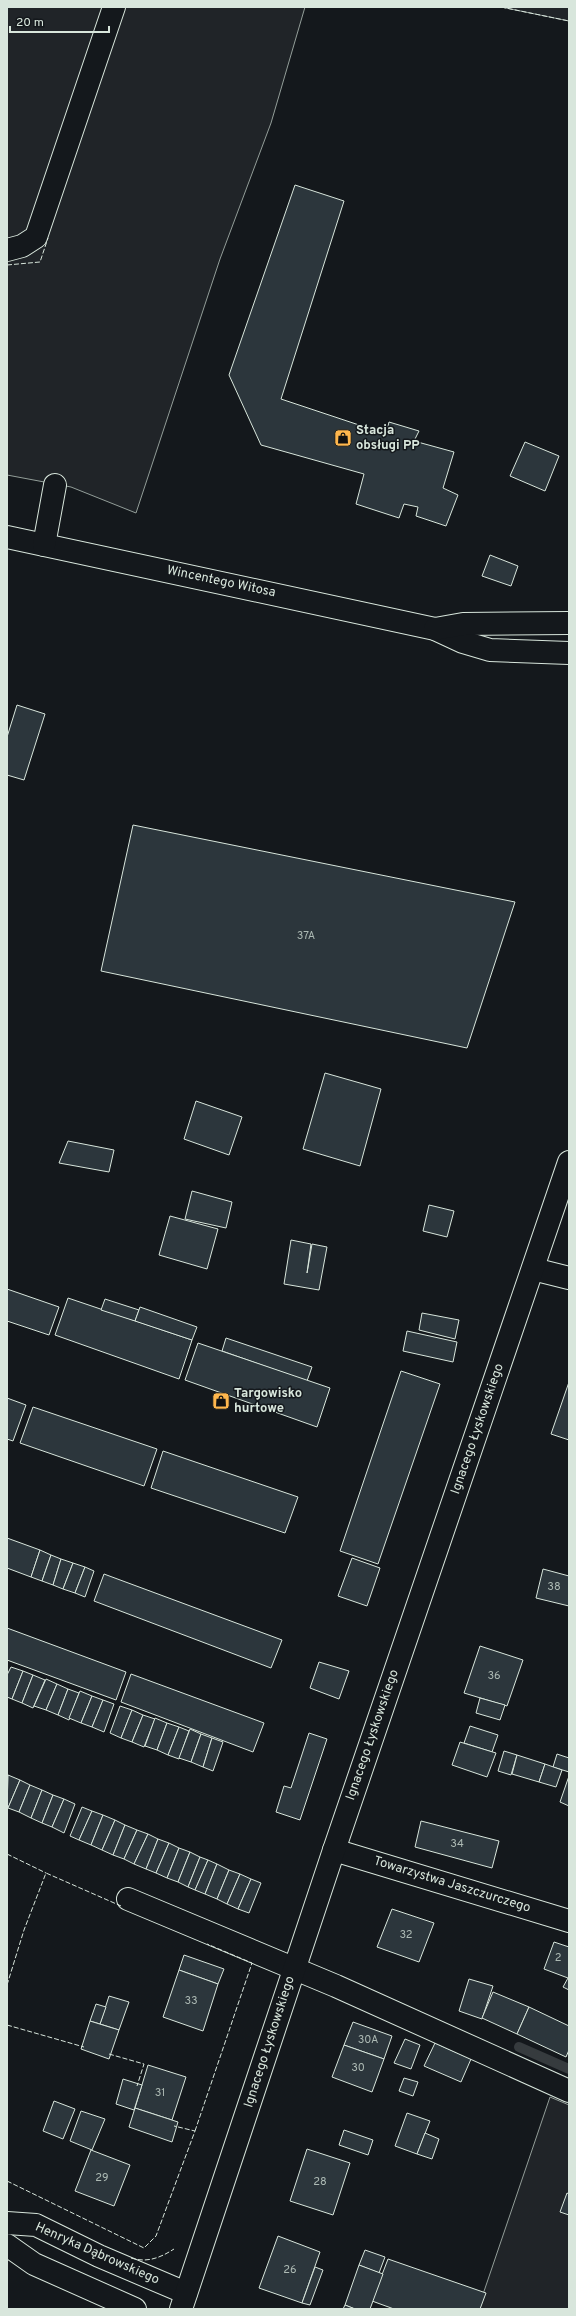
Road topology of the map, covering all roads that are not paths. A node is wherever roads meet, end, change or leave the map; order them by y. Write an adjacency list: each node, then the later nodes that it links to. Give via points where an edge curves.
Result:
1 (114, 7): 2 (street, via 36,237 22,246)
2 (7, 250)
3 (55, 485): 5 (street)
4 (7, 537): 5 (street, Wincentego Witosa)
5 (44, 545): 7 (street, Wincentego Witosa)
6 (569, 623): 7 (street, Wincentego Witosa, via 463,624)
7 (435, 629): 8 (street, Wincentego Witosa, via 490,650)
8 (569, 653)
9 (569, 1162): 10 (street, Ignacego Łyskowskiego)
10 (533, 1269): 11 (street); 12 (street, Ignacego Łyskowskiego)
11 (569, 1278)
12 (334, 1850): 14 (street, Towarzystwa Jaszczurczego); 15 (street, Ignacego Łyskowskiego)
13 (128, 1899): 15 (street)
14 (569, 1921)
15 (294, 1968): 16 (street); 19 (street, Ignacego Łyskowskiego)
16 (569, 2091)
17 (7, 2223): 19 (street, Henryka Dąbrowskiego, via 36,2225)
18 (7, 2245): 20 (street, via 34,2264)
19 (183, 2301)
20 (135, 2309)

